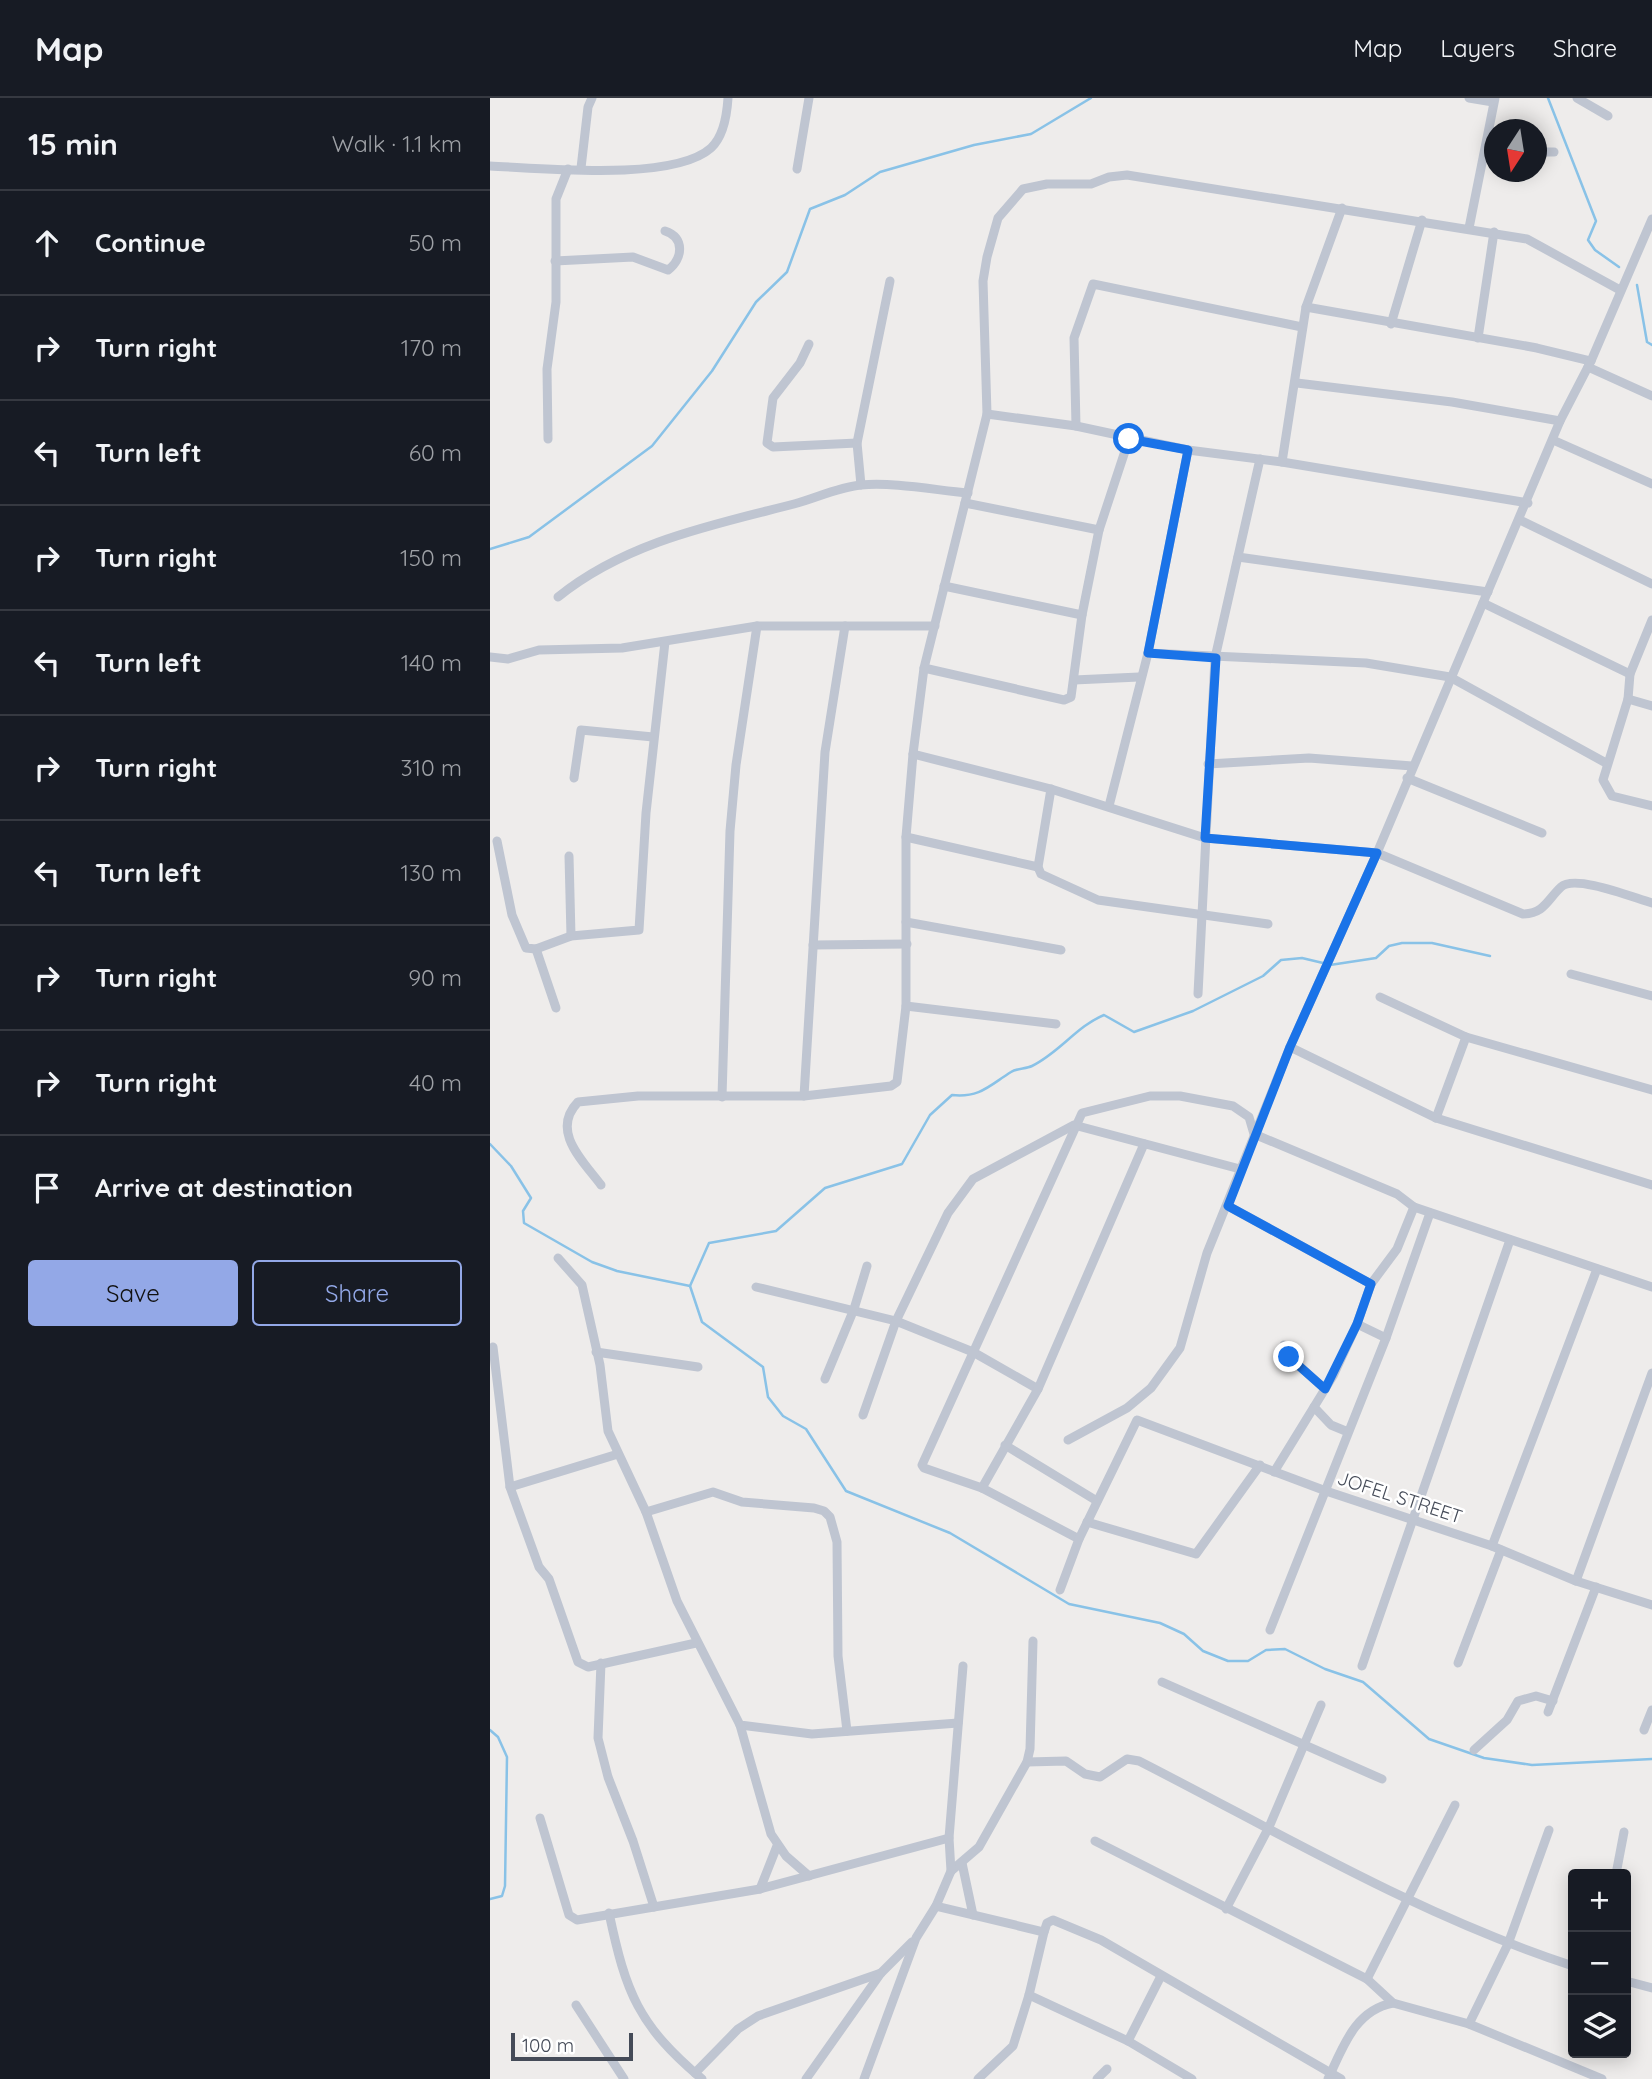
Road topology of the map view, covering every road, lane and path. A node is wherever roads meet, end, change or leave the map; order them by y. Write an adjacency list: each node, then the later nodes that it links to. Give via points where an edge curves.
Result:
1 (592, 98): 12 (street)
2 (728, 98): 12 (street, via 722,131 711,148 679,164 652,169)
3 (809, 98): 14 (street)
4 (1469, 98): 6 (street)
5 (1577, 98): 7 (street)
6 (1494, 100): 8 (street)
7 (1608, 116)
8 (1492, 119)
9 (1547, 152): 10 (street)
10 (1554, 152)
11 (490, 166): 13 (street)
12 (581, 168): 13 (street)
13 (568, 169): 22 (street, via 556,199)
14 (797, 169)
15 (1484, 169): 19 (street)
16 (1342, 208): 18 (street); 25 (street); 33 (street, via 1127,176 1023,189 998,218 983,281)
17 (1652, 219): 24 (street)
18 (1422, 220): 19 (street); 26 (street)
19 (1469, 228): 21 (street)
20 (665, 231): 22 (street, via 680,243 679,257 668,270 633,257)
21 (1494, 232): 24 (street, via 1539,244); 28 (street)
22 (555, 261): 36 (street, via 556,302 547,369)
23 (890, 281): 39 (street)
24 (1620, 290): 30 (street)
25 (1306, 307): 26 (street); 27 (street)
26 (1391, 324): 28 (street)
27 (1302, 327): 31 (street); 35 (street, via 1093,284 1074,338)
28 (1478, 338): 30 (street)
29 (808, 344): 39 (street, via 800,363 773,398 767,443 773,447)
30 (1589, 364): 32 (street); 34 (street)
31 (1297, 383): 34 (street); 42 (street)
32 (1652, 396)
33 (987, 414): 35 (street); 45 (street)
34 (1560, 421): 38 (street)
35 (1076, 426): 37 (street)
36 (548, 439)
37 (1129, 439): 40 (street); 49 (street)
38 (1553, 440): 43 (street); 47 (street)
39 (857, 443): 44 (street)
40 (1188, 450): 41 (street); 62 (street)
41 (1260, 459): 42 (street); 50 (street)
42 (1282, 462): 47 (street)
43 (1652, 484)
44 (861, 485): 45 (street); 54 (street, via 660,540 596,570)
45 (968, 493): 46 (street)
46 (965, 503): 49 (street); 52 (street)
47 (1528, 503): 48 (street)
48 (1520, 520): 51 (street); 53 (street)
49 (1099, 530): 56 (street)
50 (1238, 557): 53 (street); 64 (street)
51 (1652, 584)
52 (944, 586): 56 (street); 60 (street)
53 (1488, 592): 55 (street)
54 (558, 597)
55 (1483, 603): 66 (street); 68 (street)
56 (1082, 615): 69 (street)
57 (1652, 620): 66 (street)
58 (757, 626): 59 (street); 61 (street); 109 (street, via 730,831)
59 (845, 626): 60 (street); 95 (street, via 825,752)
60 (935, 626): 65 (street)
61 (665, 642): 63 (street, via 539,650 508,659); 72 (street)
62 (1148, 653): 64 (street); 67 (street)
63 (490, 657)
64 (1216, 658): 68 (street, via 1366,663); 75 (street)
65 (924, 668): 69 (street, via 1064,700 1071,697); 73 (street)
66 (1630, 674): 70 (street)
67 (1139, 677): 69 (street); 80 (street)
68 (1450, 677): 74 (street); 76 (street)
69 (1074, 680)
70 (1628, 699): 71 (street); 74 (street)
71 (1652, 706)
72 (653, 737): 77 (street, via 581,730); 93 (street, via 643,838 642,927)
73 (913, 754): 79 (street); 83 (street)
74 (1606, 763): 81 (street, via 1603,780 1612,796)
75 (1208, 764): 76 (street, via 1309,758); 84 (street)
76 (1412, 766): 78 (street)
77 (574, 778)
78 (1408, 778): 82 (street); 86 (street)
79 (1051, 789): 80 (street); 88 (street)
80 (1109, 806): 84 (street)
81 (1652, 806)
82 (1542, 833)
83 (906, 837): 88 (street); 91 (street)
84 (1205, 838): 86 (street); 90 (street)
85 (497, 841): 96 (street, via 521,943)
86 (1377, 853): 89 (street, via 1523,914 1544,908 1561,887 1581,882); 106 (street)
87 (569, 856): 93 (street)
88 (1038, 867): 90 (street, via 1052,881 1098,900)
89 (1652, 902)
90 (1202, 916): 92 (street); 99 (street)
91 (906, 922): 94 (street); 97 (street)
92 (1268, 924)
93 (571, 936): 96 (street)
94 (907, 944): 95 (street); 102 (street)
95 (813, 945): 108 (street)
96 (536, 949): 103 (street)
97 (1061, 950)
98 (1571, 974): 100 (street)
99 (1198, 994)
100 (1652, 996)
101 (1380, 997): 105 (street)
102 (906, 1006): 104 (street); 108 (street, via 896,1084)
103 (555, 1008)
104 (1056, 1024)
105 (1466, 1037): 107 (street); 110 (street)
106 (1290, 1047): 110 (street); 112 (street)
107 (1652, 1090)
108 (804, 1096): 109 (street)
109 (722, 1097): 115 (street, via 638,1096 578,1102 566,1121 566,1131 572,1147)
110 (1436, 1118): 116 (street)
111 (1074, 1125): 112 (street, via 1082,1113 1150,1096 1180,1096 1233,1106 1249,1117); 113 (street); 128 (street, via 973,1179 948,1213); 134 (street)
112 (1254, 1134): 114 (street); 118 (street, via 1397,1194)
113 (1144, 1144): 114 (street); 138 (street)
114 (1240, 1169): 117 (street)
115 (601, 1185)
116 (1652, 1185)
117 (1228, 1206): 124 (street); 143 (street, via 1205,1261 1184,1339 1169,1366 1127,1408)
118 (1415, 1207): 119 (street); 124 (street, via 1397,1249)
119 (1430, 1213): 120 (street); 130 (street)
120 (1510, 1240): 123 (street); 153 (street)
121 (558, 1258): 133 (street, via 582,1285)
122 (867, 1266): 127 (street)
123 (1597, 1269): 126 (street); 156 (street)
124 (1371, 1284): 129 (street)
125 (755, 1287): 127 (street)
126 (1652, 1287)
127 (854, 1309): 128 (street); 137 (street)
128 (896, 1321): 134 (street); 141 (street)
129 (1357, 1324): 130 (street); 139 (street)
130 (1386, 1338): 142 (street)
131 (1284, 1345): 139 (street, via 1289,1357)
132 (493, 1347): 148 (street)
133 (596, 1352): 135 (street); 145 (street, via 608,1431)
134 (973, 1352): 138 (street); 149 (street, via 922,1465)
135 (698, 1367)
136 (1652, 1373): 157 (street)
137 (825, 1379)
138 (1038, 1389): 144 (street)
139 (1325, 1389): 140 (street)
140 (1314, 1407): 142 (street, via 1331,1425); 147 (street)
141 (863, 1415)
142 (1348, 1432): 150 (street)
143 (1068, 1440)
144 (1005, 1446): 149 (street); 151 (street)
145 (618, 1454): 148 (street); 152 (street)
146 (1260, 1465): 147 (street, JOFEL STREET); 151 (street, JOFEL STREET, via 1137,1420); 154 (street, via 1196,1554)
147 (1274, 1472): 150 (street, JOFEL STREET)
148 (510, 1487): 164 (street, via 578,1662 588,1667)
149 (982, 1488): 155 (street)
150 (1326, 1491): 153 (street, JOFEL STREET); 161 (street)
151 (1097, 1501): 154 (street)
152 (646, 1512): 163 (street); 176 (street, via 713,1492 742,1502 824,1511 837,1542 838,1656)
153 (1411, 1517): 156 (street, JOFEL STREET); 167 (street)
154 (1087, 1522): 155 (street)
155 (1079, 1539): 159 (street)
156 (1497, 1548): 157 (street, JOFEL STREET); 165 (street)
157 (1576, 1581): 158 (street, JOFEL STREET)
158 (1596, 1587): 160 (street, JOFEL STREET); 169 (street)
159 (1060, 1590)
160 (1652, 1605)
161 (1270, 1630)
162 (1033, 1641): 179 (street)
163 (696, 1643): 164 (street); 174 (street)
164 (601, 1663): 196 (street, via 598,1738)
165 (1458, 1663)
166 (963, 1666): 173 (street)
167 (1362, 1666)
168 (1162, 1682): 177 (street)
169 (1553, 1701): 172 (street); 178 (street, via 1536,1696 1518,1701 1507,1720)
170 (1321, 1705): 177 (street)
171 (1652, 1710): 175 (street)
172 (1548, 1712)
173 (958, 1723): 176 (street); 186 (street)
174 (740, 1725): 176 (street, via 812,1734); 188 (street)
175 (1644, 1730)
176 (847, 1731)
177 (1303, 1746): 180 (street); 183 (street)
178 (1474, 1750)
179 (1027, 1762): 183 (street, via 1066,1761 1085,1774 1100,1777 1132,1759); 189 (street, via 979,1847)
180 (1382, 1779)
181 (1455, 1805): 194 (street)
182 (540, 1818): 198 (street, via 569,1916 577,1920)
183 (1269, 1827): 194 (street); 197 (street)
184 (1549, 1830): 202 (street)
185 (1624, 1832): 190 (street)
186 (949, 1838): 191 (street); 192 (street)
187 (1095, 1840): 197 (street)
188 (777, 1846): 192 (street); 193 (street)
189 (962, 1863): 191 (street); 199 (street)
190 (1617, 1869)
191 (951, 1871): 195 (street)
192 (809, 1876): 193 (street)
193 (760, 1889): 196 (street)
194 (1407, 1901): 202 (street); 206 (street)
195 (936, 1906): 199 (street); 201 (street)
196 (654, 1907): 198 (street)
197 (1226, 1909): 206 (street)
198 (609, 1913): 215 (street, via 629,1992 651,2029)
199 (973, 1915): 200 (street)
200 (1044, 1932): 205 (street, via 1047,1923 1060,1920); 209 (street)
201 (916, 1938): 204 (street); 219 (street)
202 (1508, 1944): 203 (street); 212 (street)
203 (1568, 1963)
204 (881, 1973): 215 (street, via 758,2016 738,2029); 218 (street)
205 (1161, 1976): 213 (street); 216 (street)
206 (1367, 1979): 210 (street)
207 (1631, 1982): 208 (street)
208 (1652, 1988)
209 (1030, 1996): 213 (street); 220 (street, via 1013,2046)
210 (1393, 2003): 212 (street); 216 (street, via 1375,2006 1353,2026)
211 (576, 2005): 217 (street)
212 (1469, 2024): 224 (street)
213 (1128, 2041): 222 (street)
214 (1107, 2069): 221 (street)
215 (699, 2076)
216 (1329, 2076): 223 (street)
217 (624, 2079)
218 (806, 2079)
219 (864, 2079)
220 (978, 2079)
221 (1097, 2079)
222 (1192, 2079)
223 (1341, 2079)
224 (1601, 2079)

